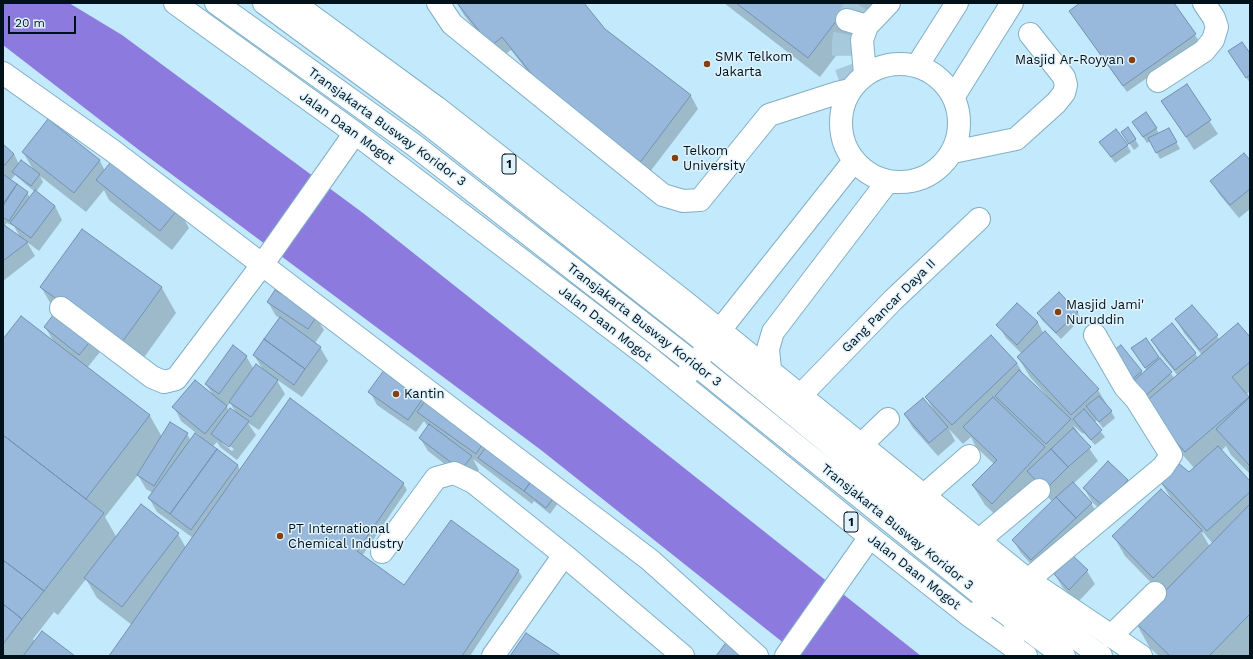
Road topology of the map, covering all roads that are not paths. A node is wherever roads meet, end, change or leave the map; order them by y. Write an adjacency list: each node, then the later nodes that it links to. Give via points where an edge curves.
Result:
1 (175, 3): 17 (main road, Jalan Daan Mogot / 1)
2 (216, 3): 26 (main road, Transjakarta Busway Koridor 3, via 414,145)
3 (264, 3): 25 (main road, Transjakarta Busway Koridor 3)
4 (294, 3): 25 (main road, 1, via 436,107)
5 (438, 3): 15 (main road, via 452,24 663,195 682,201 700,200 769,115)
6 (889, 3): 13 (main road, via 857,23)
7 (957, 3): 11 (main road)
8 (1012, 3): 16 (main road)
9 (1204, 3): 14 (main road, via 1217,27 1213,40 1204,52)
10 (1030, 34): 18 (main road, via 1064,77 1064,93 1016,139)
11 (917, 66): 13 (main road, via 899,64 881,67); 16 (main road, via 932,73)
12 (3, 73): 22 (main road)
13 (866, 74): 15 (main road)
14 (1158, 82)
15 (850, 90): 19 (main road, via 842,108 841,126 844,145)
16 (954, 96): 18 (main road, via 960,115 959,134)
17 (355, 133): 22 (main road); 28 (main road, Jalan Daan Mogot / 1)
18 (953, 152): 20 (main road, via 942,167 925,178 907,183)
19 (854, 161): 20 (main road, via 869,174); 25 (main road)
20 (888, 182): 27 (main road, via 773,332 768,349)
21 (979, 219): 29 (main road, Gang Pancar Daya II, via 893,300)
22 (266, 259): 23 (main road, via 176,379 164,382 152,378); 50 (main road, via 650,560)
23 (61, 308)
24 (1095, 335): 40 (main road, via 1125,387 1136,399 1170,455 1163,467)
25 (715, 338): 26 (main road); 27 (main road, 1); 43 (main road, Transjakarta Busway Koridor 3)
26 (695, 364): 28 (main road); 43 (main road, Transjakarta Busway Koridor 3)
27 (770, 370): 29 (main road, 1)
28 (681, 383): 35 (main road, Jalan Daan Mogot / 1)
29 (801, 395): 31 (main road, 1)
30 (888, 419): 31 (main road)
31 (862, 444): 34 (main road, 1)
32 (969, 456): 34 (main road)
33 (1039, 490): 36 (main road)
34 (923, 496): 36 (main road, 1)
35 (870, 538): 45 (main road, Jalan Daan Mogot / 1); 51 (main road)
36 (978, 541): 39 (main road, 1)
37 (382, 552): 38 (main road, via 436,478 454,474 473,482)
38 (564, 555): 48 (main road); 49 (main road)
39 (1007, 564): 40 (main road, 1); 43 (main road)
40 (1028, 580): 42 (main road, 1)
41 (1155, 593): 46 (main road)
42 (1049, 595): 44 (main road); 46 (main road, 1)
43 (998, 596): 44 (main road, Transjakarta Busway Koridor 3); 45 (main road)
44 (1022, 614): 47 (main road); 52 (main road, Transjakarta Busway Koridor 3); 53 (main road, Transjakarta Busway Koridor 3)
45 (970, 616): 47 (main road, Jalan Daan Mogot / 1)
46 (1111, 636): 54 (main road, 1)
47 (1019, 651)
48 (493, 656)
49 (683, 656)
50 (757, 656)
51 (786, 656)
52 (1064, 656)
53 (1101, 656)
54 (1141, 656)

